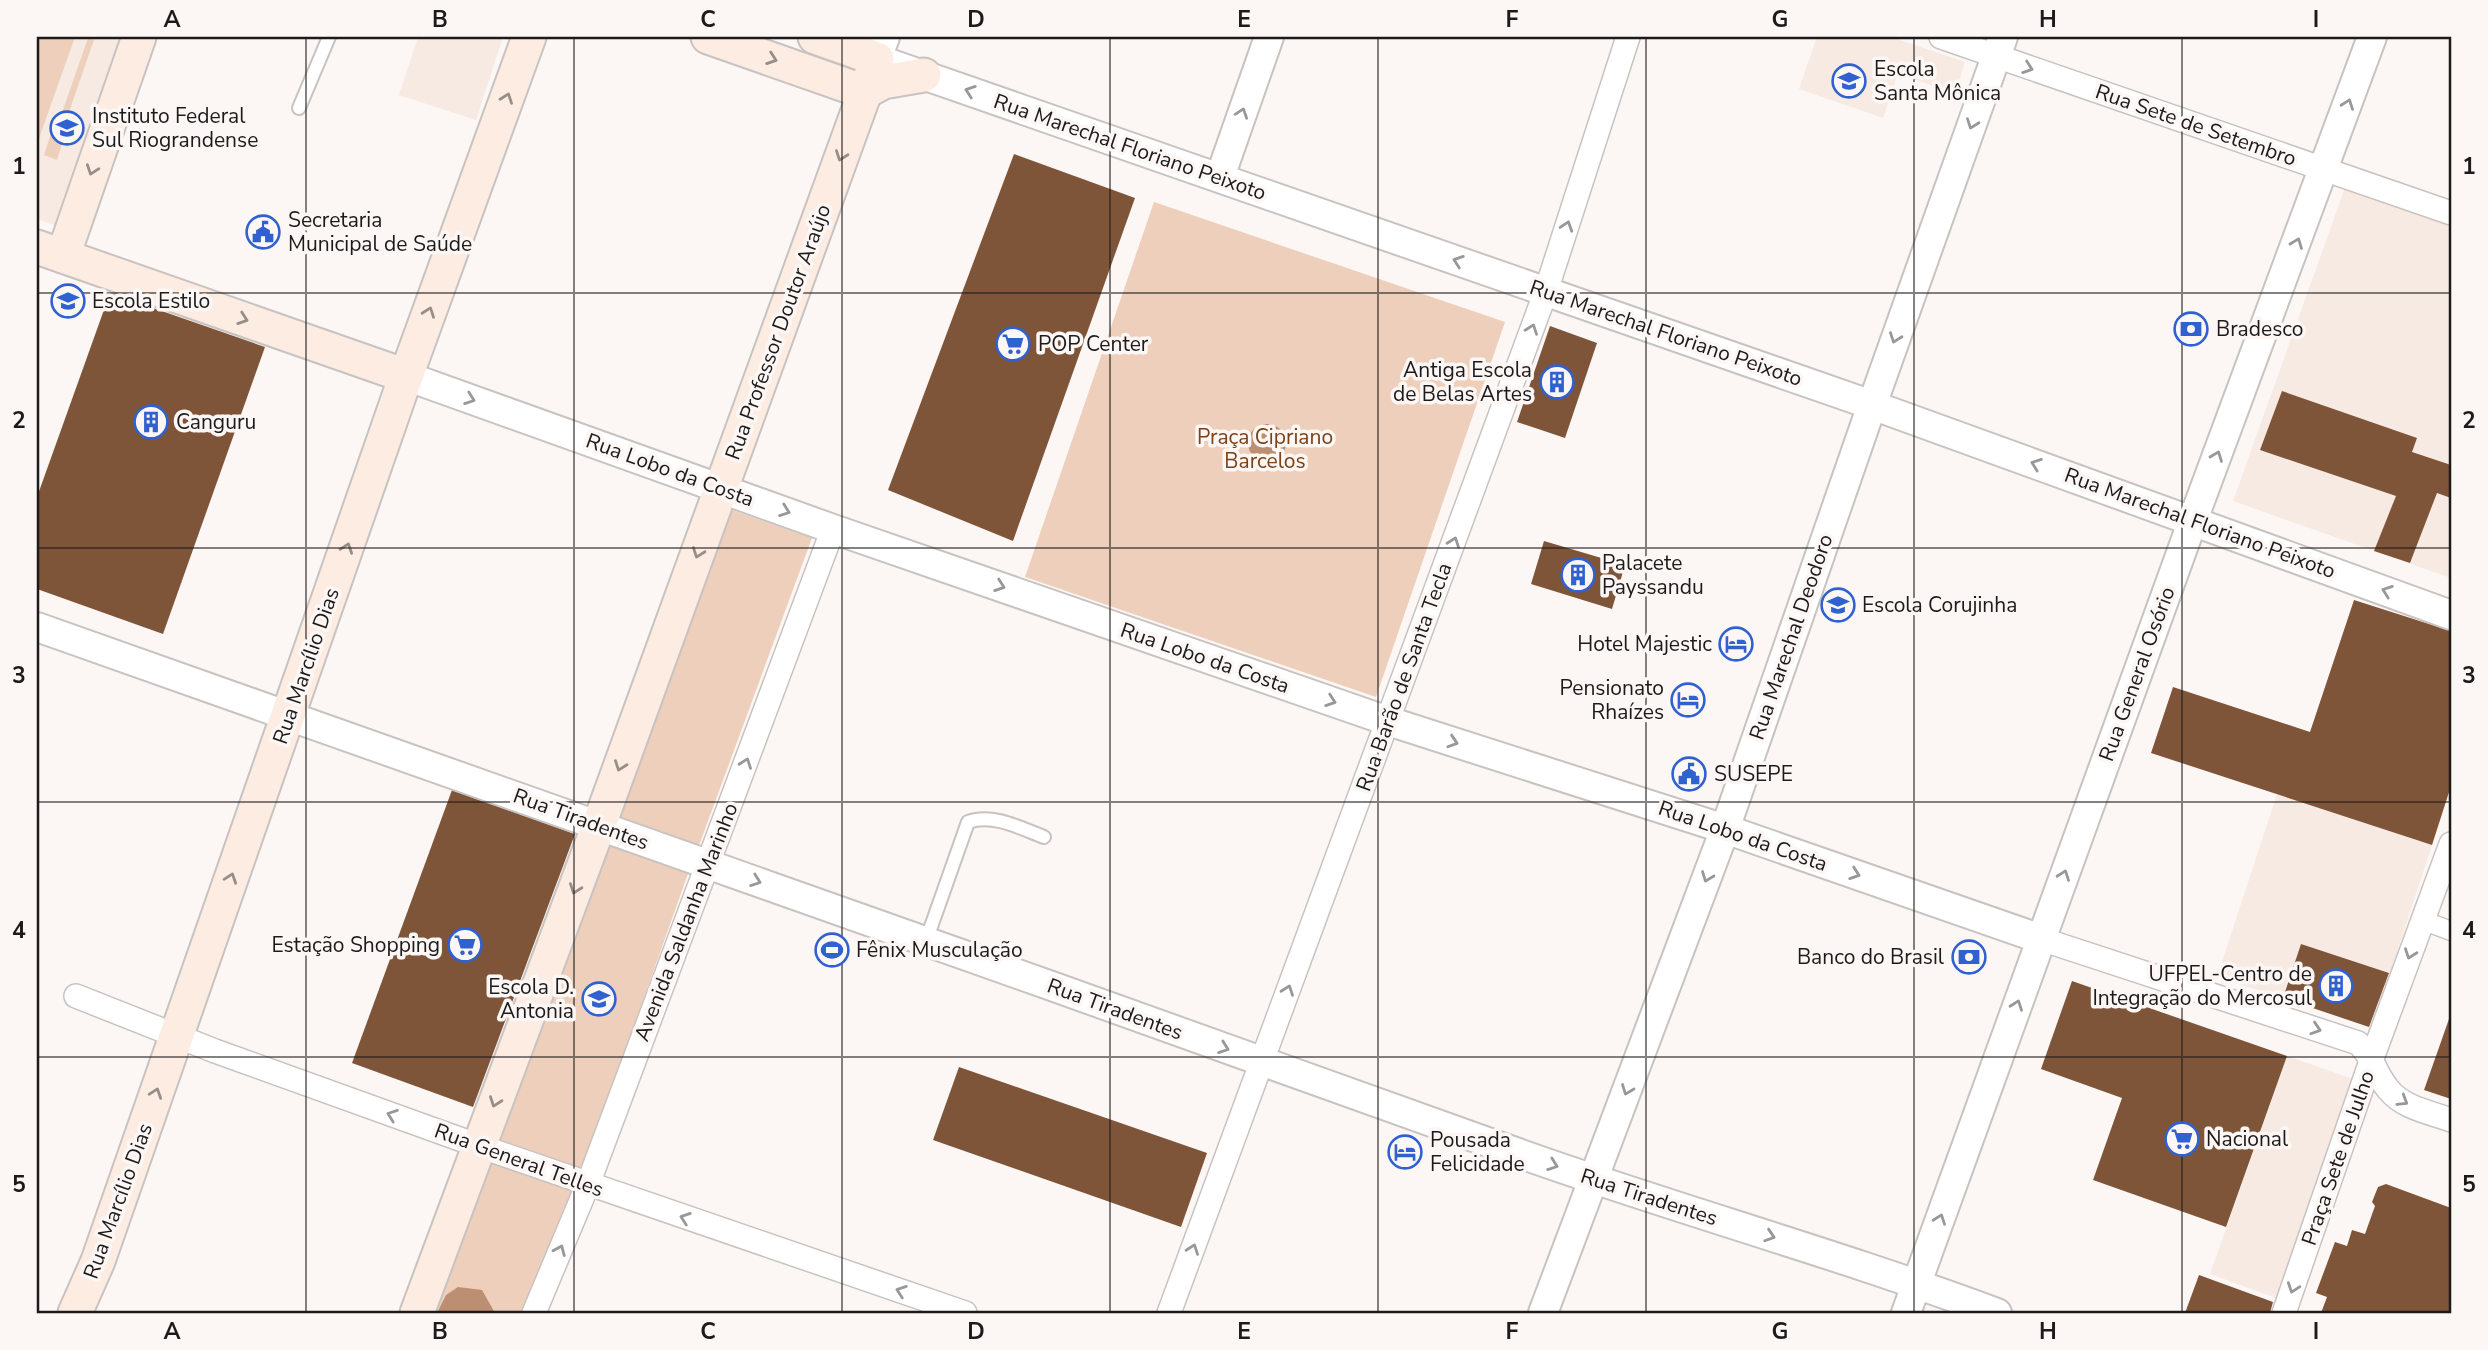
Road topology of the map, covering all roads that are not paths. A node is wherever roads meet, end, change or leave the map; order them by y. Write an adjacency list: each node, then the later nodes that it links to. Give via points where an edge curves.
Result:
1 (139, 37): 18 (main road, one-way to 18)
2 (329, 37): 14 (lane)
3 (529, 37): 20 (main road, Rua Marcílio Dias, one-way to 3)
4 (708, 37): 13 (main road, one-way to 13)
5 (815, 37): 11 (main road)
6 (1269, 37): 16 (street, one-way to 6)
7 (1629, 37): 19 (street, Rua Barão de Santa Tecla, one-way to 7)
8 (1941, 37): 10 (street, Rua Sete de Setembro)
9 (2372, 37): 15 (street, Rua General Osório, one-way to 9)
10 (2000, 47): 15 (street, Rua Sete de Setembro, one-way to 15); 21 (street, Rua Marechal Deodoro, one-way to 21)
11 (881, 48): 12 (street, Rua Marechal Floriano Peixoto); 13 (main road, Rua Professor Doutor Araújo)
12 (924, 75): 13 (main road, via 883,82); 16 (street, Rua Marechal Floriano Peixoto, one-way to 12)
13 (864, 92): 22 (main road, Rua Professor Doutor Araújo, one-way to 22)
14 (299, 108)
15 (2325, 169): 17 (street, Rua Sete de Setembro); 23 (street, Rua General Osório, one-way to 15)
16 (1220, 177): 19 (street, Rua Marechal Floriano Peixoto, one-way to 16)
17 (2451, 213)
18 (50, 251): 20 (main road, Rua Lobo da Costa, one-way to 20)
19 (1546, 291): 21 (street, Rua Marechal Floriano Peixoto); 28 (street, Rua Barão de Santa Tecla, one-way to 19)
20 (406, 376): 22 (street, Rua Lobo da Costa, one-way to 22); 27 (main road, Rua Marcílio Dias, one-way to 20)
21 (1872, 405): 23 (street, Rua Marechal Floriano Peixoto, one-way to 21); 30 (street, Rua Marechal Deodoro)
22 (721, 488): 24 (street, Rua Lobo da Costa, one-way to 24); 29 (main road, Rua Professor Doutor Araújo, one-way to 29)
23 (2193, 520): 25 (street, Rua Marechal Floriano Peixoto, one-way to 23); 36 (street, Rua General Osório, one-way to 23)
24 (833, 529): 28 (street, Rua Lobo da Costa, one-way to 28); 33 (street, Avenida Saldanha Marinho, one-way to 24)
25 (2451, 615)
26 (37, 627): 27 (street, Rua Tiradentes)
27 (289, 714): 29 (street, Rua Tiradentes); 39 (main road, Rua Marcílio Dias, one-way to 27)
28 (1388, 721): 30 (street, Rua Lobo da Costa, one-way to 30); 40 (street, Rua Barão de Santa Tecla, one-way to 28)
29 (599, 825): 33 (street, Rua Tiradentes); 43 (main road, one-way to 43)
30 (1725, 829): 36 (street, Rua Lobo da Costa, one-way to 36); 44 (street, Rua Marechal Deodoro, one-way to 44)
31 (1044, 837): 37 (lane, via 995,819 968,822)
32 (2451, 844): 34 (street)
33 (708, 864): 37 (street, Rua Tiradentes, one-way to 37); 45 (street, Avenida Saldanha Marinho)
34 (2422, 920): 35 (street); 41 (street, one-way to 41)
35 (2451, 931)
36 (2041, 939): 41 (street, Rua Lobo da Costa, one-way to 41, via 2358,1043); 46 (street, Rua General Osório, one-way to 36)
37 (926, 942): 40 (street, Rua Tiradentes, one-way to 40)
38 (76, 996): 39 (street, Rua General Telles)
39 (176, 1035): 43 (street, Rua General Telles, one-way to 39); 47 (main road, Rua Marcílio Dias, one-way to 39)
40 (1262, 1061): 44 (street, Rua Tiradentes, one-way to 44); 51 (street, Rua Barão de Santa Tecla, one-way to 40)
41 (2371, 1061): 42 (street, Praça Sete de Julho, one-way to 42, via 2402,1103); 55 (street, Praça Sete de Julho, one-way to 55)
42 (2451, 1120)
43 (479, 1146): 45 (street, Rua General Telles); 48 (main road)
44 (1593, 1179): 46 (street, Rua Tiradentes, one-way to 46); 52 (street, Rua Marechal Deodoro)
45 (588, 1184): 49 (street, Avenida Saldanha Marinho, one-way to 45); 50 (street, Rua General Telles, one-way to 45)
46 (1917, 1283): 53 (street, Rua General Osório); 54 (street, Rua Tiradentes)
47 (79, 1304)
48 (416, 1313)
49 (534, 1313)
50 (965, 1313)
51 (1169, 1313)
52 (1543, 1313)
53 (1906, 1313)
54 (1997, 1313)
55 (2284, 1313)

